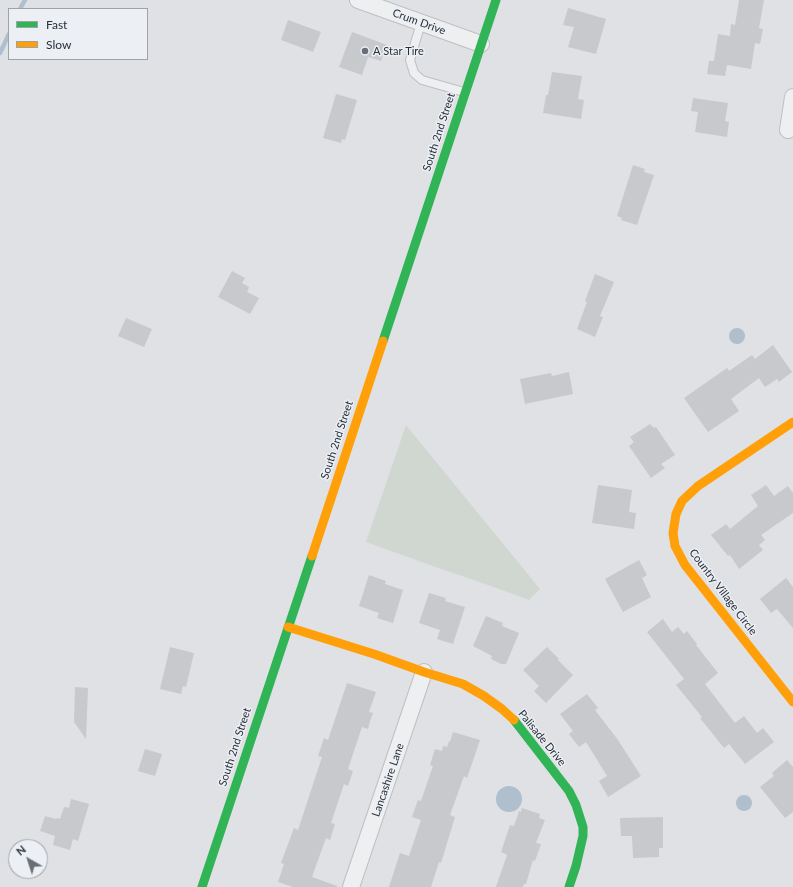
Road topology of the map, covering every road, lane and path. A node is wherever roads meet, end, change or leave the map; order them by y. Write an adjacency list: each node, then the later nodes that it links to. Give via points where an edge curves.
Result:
1 (358, 0): 3 (street, Crum Drive)
2 (496, 0): 4 (main road, South 2nd Street)
3 (421, 23): 4 (street, Crum Drive); 5 (lane, via 410,60 414,73 422,80)
4 (481, 44): 5 (main road, South 2nd Street)
5 (465, 92): 9 (main road, South 2nd Street)
6 (793, 97): 7 (street)
7 (788, 130)
8 (793, 422): 11 (main road, Country Village Circle, via 698,486 682,501 676,514 673,533 685,565)
9 (288, 627): 10 (main road, Palisade Drive); 12 (main road, South 2nd Street)
10 (424, 672): 13 (street, Lancashire Lane); 14 (main road, Palisade Drive, via 463,684 502,709 516,722 569,791 583,827 583,836)
11 (793, 702)
12 (202, 887)
13 (351, 887)
14 (569, 887)

